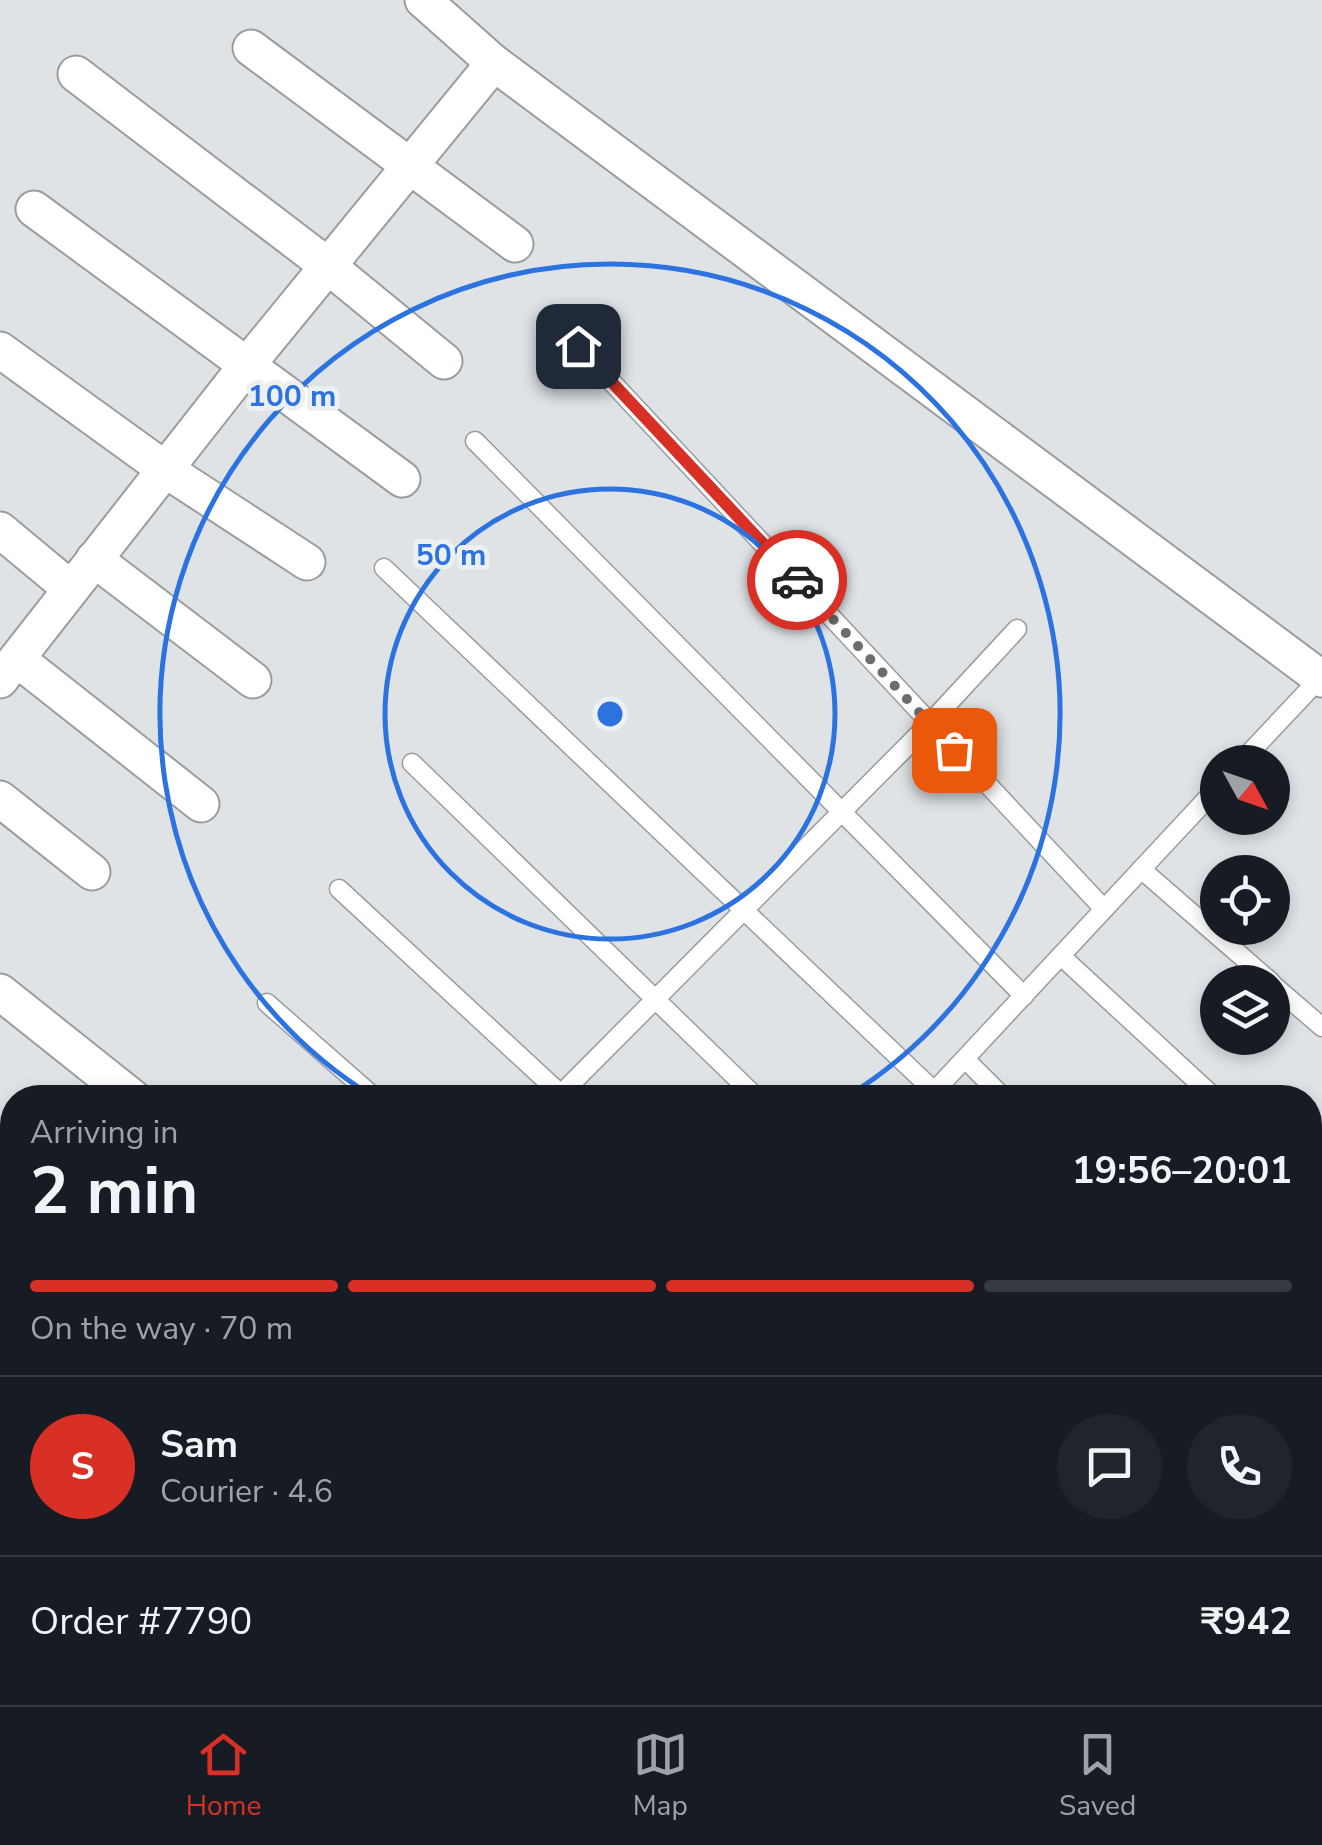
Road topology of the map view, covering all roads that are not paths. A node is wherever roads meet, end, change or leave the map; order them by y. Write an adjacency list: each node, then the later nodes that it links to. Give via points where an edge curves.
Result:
1 (423, 0): 3 (street)
2 (251, 48): 5 (street)
3 (494, 63): 5 (street); 23 (street)
4 (76, 74): 8 (street)
5 (409, 164): 7 (street); 8 (street)
6 (34, 209): 12 (street)
7 (515, 244)
8 (328, 266): 11 (street); 12 (street)
9 (578, 346): 25 (lane)
10 (0, 350): 14 (street)
11 (444, 361)
12 (247, 365): 14 (street); 15 (street)
13 (475, 442): 31 (lane)
14 (166, 470): 17 (street); 18 (street)
15 (402, 479)
16 (0, 530): 20 (street)
17 (94, 559): 20 (street); 24 (street)
18 (306, 562)
19 (384, 568): 36 (lane)
20 (70, 589): 22 (street)
21 (1017, 629): 25 (lane)
22 (8, 670): 29 (street)
23 (1321, 678): 26 (lane)
24 (252, 680)
25 (930, 723): 31 (lane); 35 (lane)
26 (1257, 745)
27 (412, 762): 41 (lane)
28 (0, 799): 33 (street)
29 (201, 804)
30 (1200, 806): 32 (lane)
31 (840, 810): 36 (lane); 40 (lane)
32 (1141, 869): 35 (lane); 38 (lane)
33 (92, 872)
34 (339, 889): 48 (lane)
35 (1104, 908): 37 (lane)
36 (742, 909): 41 (lane); 51 (lane)
37 (1062, 956): 40 (lane); 54 (lane)
38 (1251, 965)
39 (0, 992): 46 (street)
40 (1024, 996): 45 (lane)
41 (654, 998): 49 (lane); 50 (lane)
42 (1290, 999): 44 (lane)
43 (267, 1003): 47 (lane)
44 (1322, 1027)
45 (965, 1059): 52 (lane); 53 (lane)
46 (118, 1085)
47 (359, 1085)
48 (549, 1085)
49 (571, 1085)
50 (744, 1085)
51 (922, 1085)
52 (940, 1085)
53 (991, 1085)
54 (1201, 1085)

